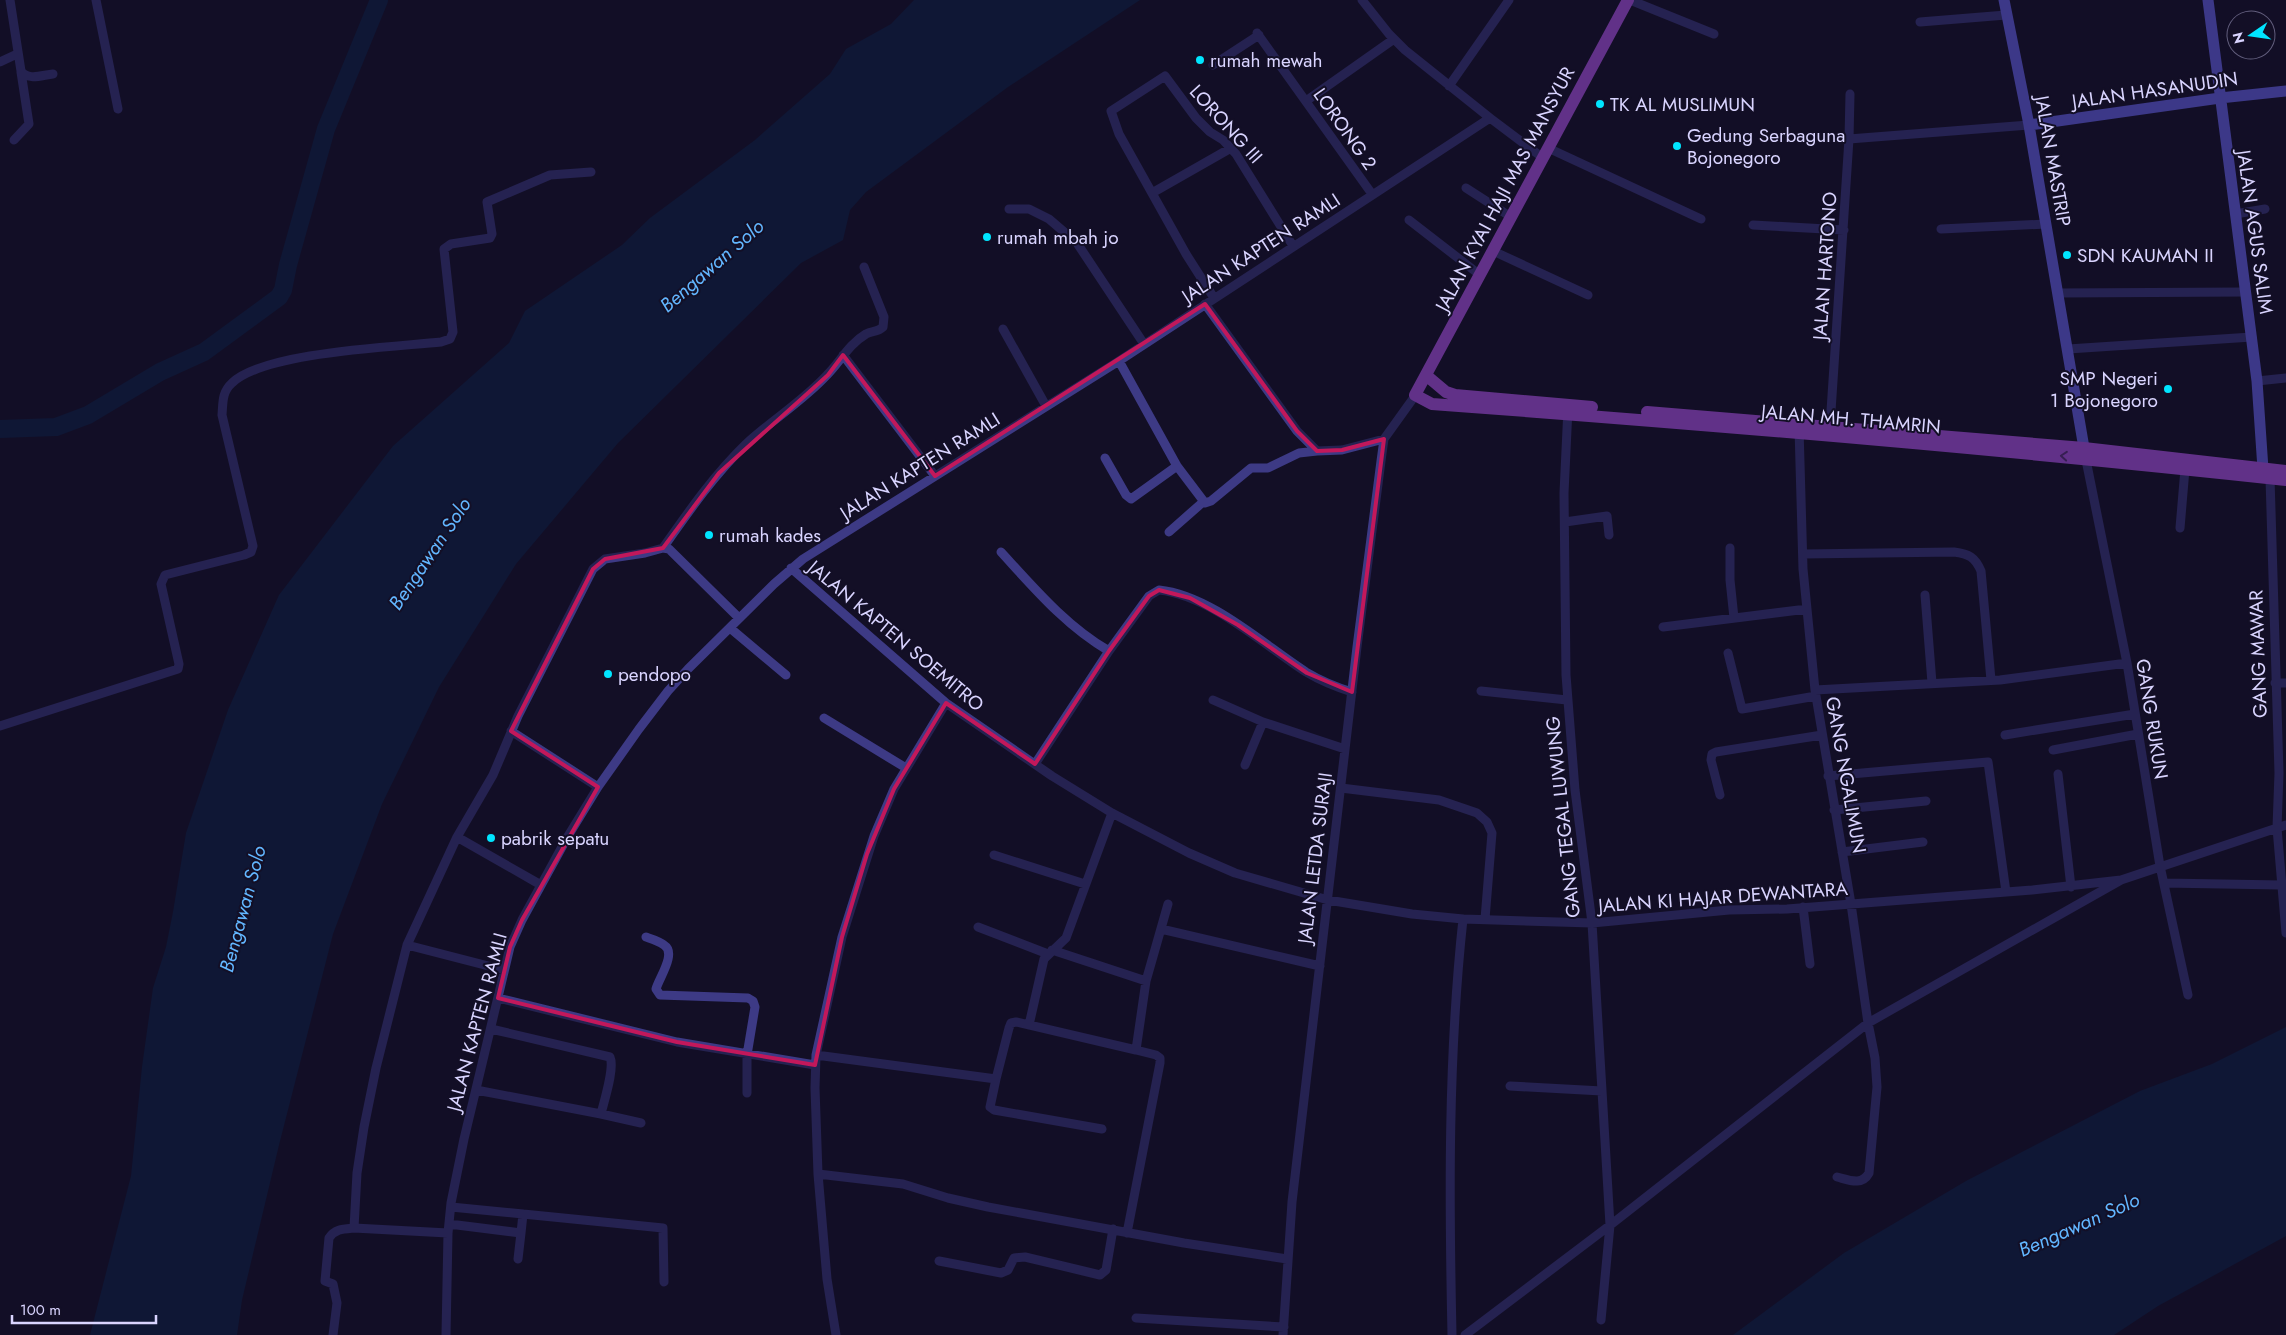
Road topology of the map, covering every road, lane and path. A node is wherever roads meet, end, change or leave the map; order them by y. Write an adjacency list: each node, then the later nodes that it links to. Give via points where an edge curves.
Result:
1 (10, 0): 12 (street)
2 (96, 0): 22 (street)
3 (1362, 0): 11 (street)
4 (1509, 0): 17 (street)
5 (1629, 0): 10 (street); 28 (main road, JALAN KYAI HAJI MAS MANSYUR)
6 (2004, 0): 8 (main road, JALAN MASTRIP)
7 (2208, 0): 20 (main road, JALAN AGUS SALIM)
8 (2006, 15): 9 (street); 24 (main road, JALAN MASTRIP)
9 (1920, 22)
10 (1714, 34)
11 (1394, 40): 17 (street); 21 (street)
12 (17, 54): 13 (street); 15 (street)
13 (0, 62)
14 (1213, 65): 21 (street, LORONG 2, via 1258,34)
15 (21, 71): 16 (street, via 30,77); 26 (street, via 29,124)
16 (53, 74)
17 (1449, 86): 23 (street)
18 (2286, 92): 20 (main road, JALAN HASANUDIN)
19 (1850, 94): 25 (street, JALAN HARTONO)
20 (2220, 98): 24 (main road, JALAN HASANUDIN); 35 (main road, JALAN AGUS SALIM)
21 (1306, 101): 32 (street, LORONG 2)
22 (118, 109)
23 (1490, 118): 28 (street); 32 (street, JALAN KAPTEN RAMLI)
24 (2029, 125): 25 (street); 39 (main road, JALAN MASTRIP)
25 (1849, 139): 42 (street, JALAN HARTONO)
26 (14, 140)
27 (1231, 148): 31 (street); 31 (street, LORONG III, via 1196,118 1165,76 1111,111 1119,134); 43 (street, LORONG III, via 1251,174)
28 (1546, 153): 36 (main road, JALAN KYAI HAJI MAS MANSYUR); 37 (street)
29 (591, 172): 111 (street, via 550,175 487,202 490,238 451,244 444,249 453,332 450,339 291,360 243,374 230,384 223,396 222,414 253,546 251,552 244,556 163,578 161,584 178,669)
30 (1466, 188): 36 (street)
31 (1152, 194): 50 (street)
32 (1372, 194): 43 (street, JALAN KAPTEN RAMLI)
33 (1009, 209): 54 (street, via 1029,208 1049,219 1077,243)
34 (2265, 209): 35 (street)
35 (2235, 214): 47 (main road, JALAN AGUS SALIM)
36 (1511, 217): 44 (main road, JALAN KYAI HAJI MAS MANSYUR)
37 (1701, 219)
38 (1410, 220): 46 (street)
39 (2046, 224): 41 (street); 48 (main road, JALAN MASTRIP)
40 (1753, 225): 42 (street)
41 (1941, 229)
42 (1844, 230): 66 (street, JALAN HARTONO)
43 (1293, 246): 50 (street, JALAN KAPTEN RAMLI)
44 (1493, 251): 46 (main road, JALAN KYAI HAJI MAS MANSYUR); 49 (street)
45 (864, 267): 56 (street, via 884,317 883,327 867,334)
46 (1480, 275): 58 (main road, JALAN KYAI HAJI MAS MANSYUR)
47 (2246, 292): 48 (street); 53 (main road, JALAN AGUS SALIM)
48 (2058, 293): 55 (main road, JALAN MASTRIP)
49 (1588, 295)
50 (1214, 298): 51 (street, JALAN KAPTEN RAMLI)
51 (1205, 304): 54 (street, JALAN KAPTEN RAMLI); 69 (street, via 1297,431)
52 (1003, 329): 64 (street)
53 (2252, 337): 55 (street); 60 (main road, JALAN AGUS SALIM)
54 (1144, 344): 57 (street, JALAN KAPTEN RAMLI)
55 (2068, 348): 70 (main road, JALAN MASTRIP)
56 (843, 355): 76 (street); 83 (street, via 828,374 758,434 719,473)
57 (1118, 361): 64 (street, JALAN KAPTEN RAMLI); 72 (street)
58 (1427, 376): 61 (main road, JALAN MH. THAMRIN); 62 (main road, JALAN KYAI HAJI MAS MANSYUR)
59 (2286, 378): 60 (street)
60 (2257, 381): 75 (main road, JALAN AGUS SALIM)
61 (1441, 388): 63 (main road); 65 (main road, JALAN MH. THAMRIN, via 1449,394 1466,397)
62 (1413, 398): 63 (main road, JALAN MH. THAMRIN); 68 (street, JALAN LETDA SURAJI)
63 (1442, 404): 65 (main road, JALAN MH. THAMRIN)
64 (1046, 406): 76 (street, JALAN KAPTEN RAMLI)
65 (1568, 410): 67 (main road, JALAN MH. THAMRIN); 79 (street, GANG TEGAL LUWUNG)
66 (1830, 426): 67 (main road, JALAN MH. THAMRIN); 70 (main road, JALAN MH. THAMRIN)
67 (1799, 428): 70 (main road, JALAN MH. THAMRIN, one-way to 67); 86 (street, GANG NGALIMUN)
68 (1384, 443): 69 (street); 103 (street, JALAN LETDA SURAJI)
69 (1317, 451): 78 (street, via 1299,453 1268,468 1251,468 1211,502)
70 (2085, 453): 73 (main road, JALAN MH. THAMRIN); 75 (main road, JALAN MH. THAMRIN); 96 (street, GANG RUKUN)
71 (1105, 458): 72 (street, via 1131,499)
72 (1177, 466): 78 (street)
73 (2185, 469): 75 (main road, JALAN MH. THAMRIN); 80 (street)
74 (2286, 471): 75 (main road, JALAN MH. THAMRIN)
75 (2265, 475): 77 (main road, JALAN MH. THAMRIN); 99 (street, GANG MAWAR)
76 (935, 476): 87 (street, JALAN KAPTEN RAMLI, via 802,558)
77 (2286, 480)
78 (1203, 502): 81 (street)
79 (1565, 522): 82 (street, via 1607,516); 106 (street, GANG TEGAL LUWUNG)
80 (2180, 528)
81 (1169, 532)
82 (1609, 535)
83 (663, 548): 90 (street, via 675,554); 112 (street, via 604,559 593,569)
84 (1730, 548): 91 (street)
85 (1001, 552): 94 (street, via 1070,623)
86 (1803, 554): 89 (street, GANG NGALIMUN); 98 (street, via 1966,553 1976,560 1981,571)
87 (791, 568): 90 (street, JALAN KAPTEN RAMLI); 107 (street, JALAN KAPTEN SOEMITRO)
88 (1925, 595): 101 (street)
89 (1807, 609): 91 (street); 104 (street, GANG NGALIMUN)
90 (739, 618): 93 (street, JALAN KAPTEN RAMLI)
91 (1734, 618): 92 (street)
92 (1662, 627)
93 (730, 628): 97 (street); 123 (street, JALAN KAPTEN RAMLI, via 668,691)
94 (1109, 651): 103 (street, via 1150,596 1154,592 1166,591 1190,598 1259,638 1327,684); 118 (street)
95 (1728, 653): 104 (street, via 1742,709)
96 (2127, 663): 98 (street); 108 (street, GANG RUKUN)
97 (786, 675)
98 (1990, 680): 101 (street)
99 (2275, 683): 100 (street); 129 (street, GANG MAWAR)
100 (2286, 683)
101 (1932, 684): 104 (street)
102 (1480, 691): 106 (street)
103 (1352, 692): 116 (street, JALAN LETDA SURAJI)
104 (1815, 693): 114 (street, GANG NGALIMUN)
105 (1214, 700): 110 (street)
106 (1567, 700): 148 (street, GANG TEGAL LUWUNG)
107 (946, 703): 118 (street, JALAN KAPTEN SOEMITRO); 120 (street)
108 (2135, 714): 113 (street, GANG RUKUN); 115 (street)
109 (824, 718): 120 (street)
110 (1263, 722): 116 (street); 119 (street)
111 (0, 726)
112 (512, 731): 123 (street); 130 (street, via 493,775)
113 (2138, 734): 117 (street); 134 (street, GANG RUKUN)
114 (1822, 735): 122 (street, GANG NGALIMUN); 125 (street, via 1712,754)
115 (2005, 735)
116 (1345, 749): 124 (street, JALAN LETDA SURAJI)
117 (2054, 750)
118 (1035, 764): 128 (street, JALAN KAPTEN SOEMITRO)
119 (1245, 765)
120 (906, 768): 165 (street, via 883,813 856,890 842,937)
121 (2058, 774): 140 (street)
122 (1828, 776): 127 (street, GANG NGALIMUN); 141 (street, via 1988,762)
123 (598, 787): 138 (street, JALAN KAPTEN RAMLI)
124 (1341, 788): 142 (street, JALAN LETDA SURAJI); 147 (street, via 1439,800 1476,813 1487,822 1492,833)
125 (1720, 795)
126 (1926, 801): 127 (street)
127 (1834, 810): 132 (street, GANG NGALIMUN)
128 (1112, 813): 137 (street); 142 (street, JALAN KAPTEN SOEMITRO, via 1235,873)
129 (2282, 826): 134 (street); 139 (street, GANG MAWAR)
130 (457, 837): 138 (street); 153 (street)
131 (1923, 842): 132 (street)
132 (1842, 852): 144 (street, GANG NGALIMUN)
133 (994, 855): 137 (street)
134 (2160, 866): 135 (street); 136 (street, GANG RUKUN)
135 (2121, 880): 140 (street, JALAN KI HAJAR DEWANTARA); 161 (street)
136 (2164, 883): 139 (street); 159 (street, GANG RUKUN)
137 (1084, 884): 154 (street, via 1066,938)
138 (541, 885): 157 (street, JALAN KAPTEN RAMLI, via 510,947)
139 (2281, 885): 151 (street, GANG MAWAR)
140 (2070, 887): 141 (street, JALAN KI HAJAR DEWANTARA)
141 (2006, 892): 144 (street, JALAN KI HAJAR DEWANTARA)
142 (1328, 900): 146 (street, JALAN KI HAJAR DEWANTARA); 156 (street, JALAN LETDA SURAJI)
143 (1168, 904): 150 (street)
144 (1851, 904): 145 (street, JALAN KI HAJAR DEWANTARA); 161 (street, GANG NGALIMUN)
145 (1803, 907): 148 (street, JALAN KI HAJAR DEWANTARA, via 1729,910); 155 (street)
146 (1463, 919): 147 (street, JALAN KI HAJAR DEWANTARA); 196 (street, via 1455,992 1450,1173)
147 (1485, 919): 148 (street, JALAN KI HAJAR DEWANTARA)
148 (1592, 923): 171 (street, GANG TEGAL LUWUNG)
149 (978, 927): 154 (street)
150 (1161, 928): 156 (street); 158 (street)
151 (2286, 933)
152 (646, 937): 166 (street, via 669,950 656,988 660,995 748,998 753,1001 755,1007)
153 (407, 945): 157 (street); 181 (street, via 364,1127)
154 (1050, 952): 158 (street); 162 (street, via 1044,959)
155 (1810, 964)
156 (1320, 966): 187 (street, JALAN LETDA SURAJI)
157 (504, 970): 160 (street, JALAN KAPTEN RAMLI)
158 (1146, 981): 164 (street)
159 (2188, 995)
160 (498, 998): 163 (street, JALAN KAPTEN RAMLI); 166 (street)
161 (1868, 1023): 177 (street, GANG NGALIMUN, via 1877,1087 1869,1173 1860,1181); 180 (street)
162 (1029, 1025): 164 (street); 168 (street, via 1011,1023)
163 (490, 1029): 170 (street, JALAN KAPTEN RAMLI); 173 (street, via 611,1057)
164 (1136, 1050): 185 (street, via 1156,1055 1160,1063)
165 (816, 1055): 167 (street); 168 (street)
166 (747, 1056): 167 (street); 172 (street)
167 (815, 1065): 176 (street)
168 (996, 1079): 175 (street, via 990,1107 994,1110)
169 (1510, 1086): 171 (street)
170 (476, 1090): 173 (street); 178 (street, JALAN KAPTEN RAMLI)
171 (1602, 1091): 180 (street, GANG TEGAL LUWUNG)
172 (747, 1093)
173 (601, 1114): 174 (street)
174 (641, 1122)
175 (1102, 1129)
176 (818, 1174): 183 (street, via 903,1184 988,1207); 195 (street, via 827,1279)
177 (1836, 1178)
178 (450, 1207): 179 (street); 182 (street, JALAN KAPTEN RAMLI)
179 (523, 1214): 184 (street); 189 (street, via 663,1228)
180 (1610, 1225): 191 (street, GANG TEGAL LUWUNG); 197 (street)
181 (354, 1228): 182 (street); 193 (street, via 339,1229 329,1238 325,1281 333,1284 337,1303)
182 (448, 1229): 184 (street); 194 (street, JALAN KAPTEN RAMLI)
183 (1113, 1229): 185 (street); 188 (street, via 1106,1270 1100,1275 1024,1257 1014,1258 1008,1270 1001,1273)
184 (521, 1233): 186 (street)
185 (1127, 1233): 187 (street)
186 (518, 1259)
187 (1287, 1259): 192 (street, JALAN LETDA SURAJI)
188 (939, 1261)
189 (664, 1282)
190 (1136, 1318): 192 (street)
191 (1601, 1320)
192 (1283, 1331)
193 (332, 1335)
194 (446, 1335)
195 (836, 1335)
196 (1452, 1335)
197 (1465, 1335)

